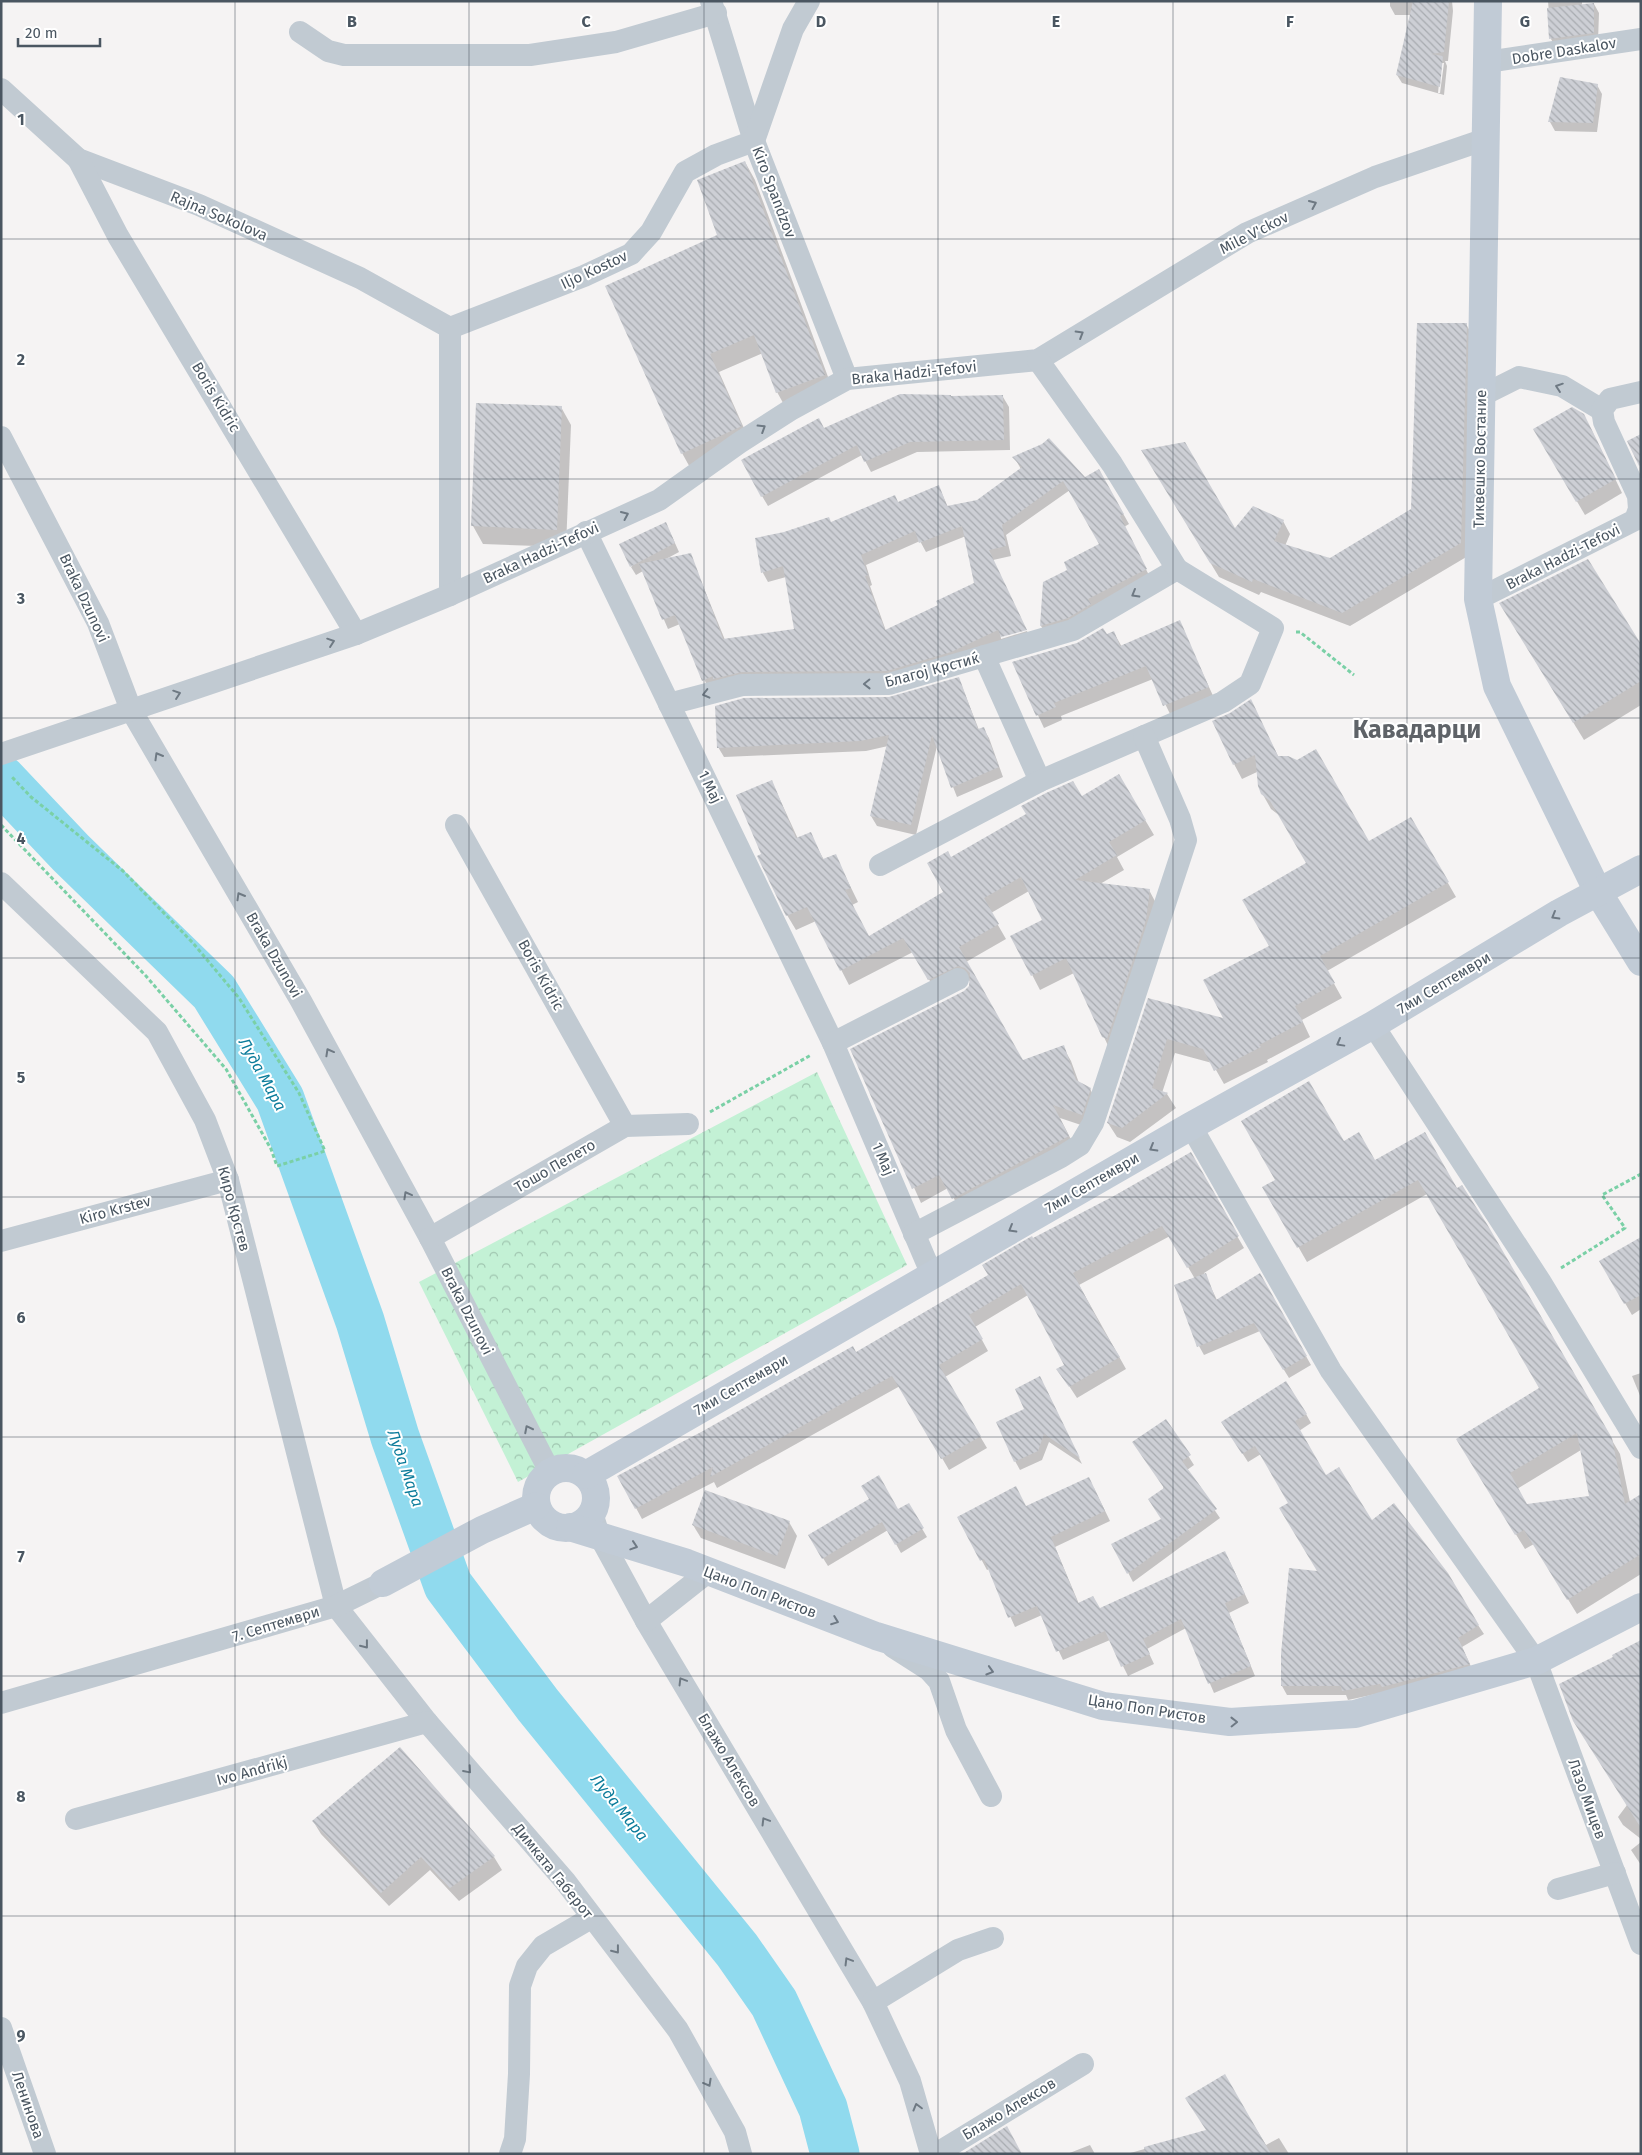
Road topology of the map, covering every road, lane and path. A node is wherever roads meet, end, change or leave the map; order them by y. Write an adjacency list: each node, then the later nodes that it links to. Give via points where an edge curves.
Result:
1 (809, 1): 9 (street, via 793,29)
2 (1488, 1): 6 (street, Тиквешко Востание)
3 (714, 7): 4 (street, via 616,42 530,55 344,55 328,51); 9 (street, Kiro Spandzov)
4 (300, 32)
5 (1641, 39): 6 (street, Dobre Daskalov)
6 (1487, 62): 8 (street, Тиквешко Востание)
7 (1, 89): 10 (street, Rajna Sokolova)
8 (1486, 139): 12 (street, Mile V'ckov, one-way to 8, via 1246,233 1375,177); 15 (street, Тиквешко Востание)
9 (754, 141): 11 (street, Iljo Kostov, via 716,154 685,172 651,232 631,254 584,276); 13 (street, Kiro Spandzov)
10 (78, 159): 11 (street, Rajna Sokolova, via 199,205 351,274); 23 (street, Boris Kidric, via 118,236)
11 (450, 328): 20 (street)
12 (1038, 360): 13 (street, Braka Hadzi-Tefovi); 19 (street, via 1112,464)
13 (847, 379): 18 (street, Braka Hadzi-Tefovi, one-way to 13, via 659,500 739,443)
14 (1641, 392): 16 (street, via 1610,399)
15 (1481, 396): 16 (street, one-way to 15, via 1562,386 1519,378); 21 (street, Тиквешко Востание)
16 (1602, 410): 21 (street, Braka Hadzi-Tefovi, via 1604,422 1638,496 1636,520)
17 (1, 437): 27 (street, Braka Dzunovi, via 98,623)
18 (586, 532): 20 (street, Braka Hadzi-Tefovi); 26 (street, 1 Maj)
19 (1177, 569): 22 (street); 24 (street, Благој Крстиќ, one-way to 24, via 1073,630)
20 (450, 595): 23 (street, Braka Hadzi-Tefovi)
21 (1478, 599): 35 (street, Тиквешко Востание, via 1497,686)
22 (1273, 628): 25 (path, via 1300,632); 28 (street, via 1250,684 1223,702)
23 (356, 634): 27 (street, Braka Hadzi-Tefovi, one-way to 23)
24 (984, 656): 26 (street, Благој Крстиќ, one-way to 26, via 889,684 742,685); 30 (street)
25 (1354, 675)
26 (669, 704): 39 (street, 1 Maj)
27 (131, 710): 29 (street, Braka Hadzi-Tefovi); 47 (street, Braka Dzunovi, one-way to 27, via 301,1001)
28 (1144, 736): 30 (street); 46 (street, via 1186,840 1093,1123 1080,1144 1061,1158)
29 (4, 763): 43 (path, via 31,797 123,871 193,943 239,998 299,1093 325,1151)
30 (1040, 780): 32 (street)
31 (456, 825): 41 (street, Boris Kidric)
32 (880, 865)
33 (1641, 869): 35 (street, 7ми Септември)
34 (1, 883): 45 (street, Киро Крстев, via 157,1032 205,1120)
35 (1598, 892): 36 (street, Тиквешко Востание); 38 (street, 7ми Септември, one-way to 38)
36 (1641, 962)
37 (958, 979): 39 (street)
38 (1373, 1025): 42 (street, 7ми Септември, one-way to 42); 50 (street)
39 (833, 1043): 40 (path); 46 (street, 1 Maj)
40 (688, 1124): 41 (street, Тошо Пепето)
41 (625, 1126): 47 (street, Тошо Пепето)
42 (1191, 1126): 49 (street, 7ми Септември, one-way to 49); 62 (street, Лазо Мицев, via 1331,1370)
43 (277, 1166)
44 (1641, 1174): 50 (path, via 1602,1195 1625,1228)
45 (228, 1180): 48 (street, Kiro Krstev); 58 (street, Киро Крстев)
46 (914, 1234): 49 (street, 1 Maj)
47 (430, 1238): 52 (street, Braka Dzunovi, one-way to 47)
48 (1, 1241)
49 (932, 1275): 53 (street, 7ми Септември)
50 (1540, 1282): 51 (street)
51 (1641, 1448)
52 (550, 1472): 53 (street, via 568,1468); 54 (street, via 538,1486)
53 (586, 1475): 55 (street, via 594,1486 596,1500)
54 (536, 1506): 55 (street, via 543,1517 556,1526); 57 (street, 7. Септември, via 482,1530)
55 (587, 1525): 56 (street, Цано Поп Ристов, one-way to 56); 60 (street, Блажо Алексов)
56 (708, 1572): 60 (street); 61 (street, Цано Поп Ристов, one-way to 61)
57 (383, 1583): 58 (street, 7. Септември)
58 (336, 1606): 63 (street, 7. Септември); 64 (street, Димката Габерот, one-way to 64)
59 (1641, 1607): 62 (street, Цано Поп Ристов)
60 (646, 1621): 72 (street, Блажо Алексов, one-way to 60)
61 (876, 1636): 62 (street, Цано Поп Ристов, one-way to 62, via 1103,1706 1230,1722 1355,1714); 65 (street, via 929,1670 939,1681 956,1730)
62 (1536, 1661): 67 (street, Лазо Мицев)
63 (1, 1703)
64 (427, 1722): 66 (street, Ivo Andrikj); 69 (street, Димката Габерот, one-way to 69, via 565,1881)
65 (991, 1796)
66 (76, 1819)
67 (1615, 1873): 68 (street); 71 (street, Лазо Мицев)
68 (1558, 1889)
69 (591, 1918): 76 (street, via 543,1946 527,1966 520,1986 515,2130); 77 (street, Димката Габерот, one-way to 77, via 678,2030 735,2132)
70 (993, 1938): 72 (street, via 958,1950)
71 (1640, 1939)
72 (873, 2002): 78 (street, Блажо Алексов, one-way to 72, via 910,2081)
73 (3, 2041): 75 (street, Ленинова)
74 (1083, 2064): 79 (street, Блажо Алексов)
75 (45, 2154)
76 (510, 2154)
77 (741, 2154)
78 (930, 2154)
79 (936, 2154)

